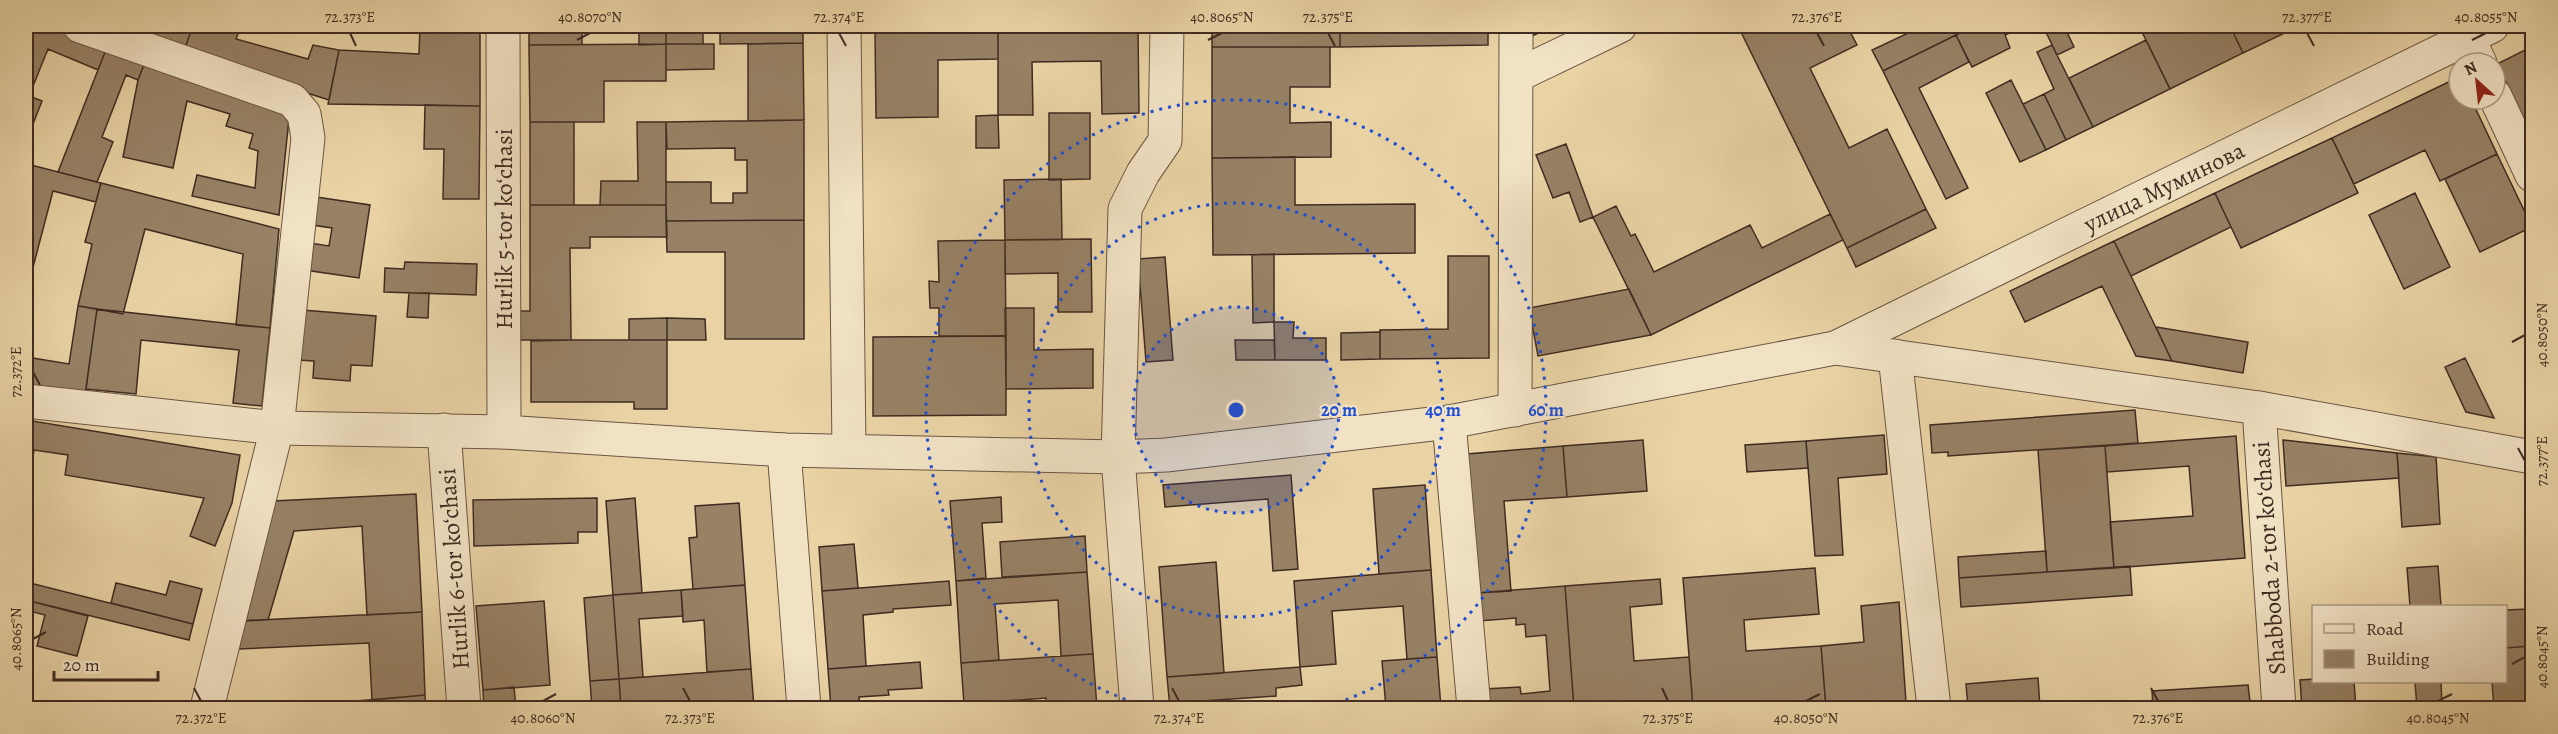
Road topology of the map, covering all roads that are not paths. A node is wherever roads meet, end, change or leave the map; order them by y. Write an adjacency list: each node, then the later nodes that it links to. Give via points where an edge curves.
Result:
1 (80, 26): 17 (street, via 292,100 304,114 308,138)
2 (504, 26): 19 (street, Hurlik 5-tor koʻchasi)
3 (844, 26): 21 (street)
4 (1167, 26): 22 (street, via 1165,141 1125,209)
5 (1516, 26): 8 (street)
6 (1620, 26): 8 (street)
7 (2480, 42): 11 (street, улица Муминова)
8 (1516, 76): 15 (street)
9 (2502, 111): 10 (street)
10 (2532, 175)
11 (1835, 348): 12 (street); 15 (street)
12 (1895, 356): 14 (street); 29 (street)
13 (26, 401): 17 (street)
14 (2259, 408): 23 (street); 30 (street, Shabboda 2-tor koʻchasi)
15 (1515, 410): 16 (street)
16 (1449, 422): 22 (street, via 1166,455); 28 (street)
17 (277, 428): 18 (street); 24 (street)
18 (444, 430): 19 (street); 25 (street, Hurlik 6-tor koʻchasi)
19 (504, 432): 20 (street)
20 (784, 450): 21 (street); 26 (street)
21 (849, 450): 22 (street)
22 (1118, 457): 27 (street)
23 (2532, 457)
24 (207, 708)
25 (464, 708)
26 (804, 708)
27 (1137, 708)
28 (1474, 708)
29 (1934, 708)
30 (2279, 708)

